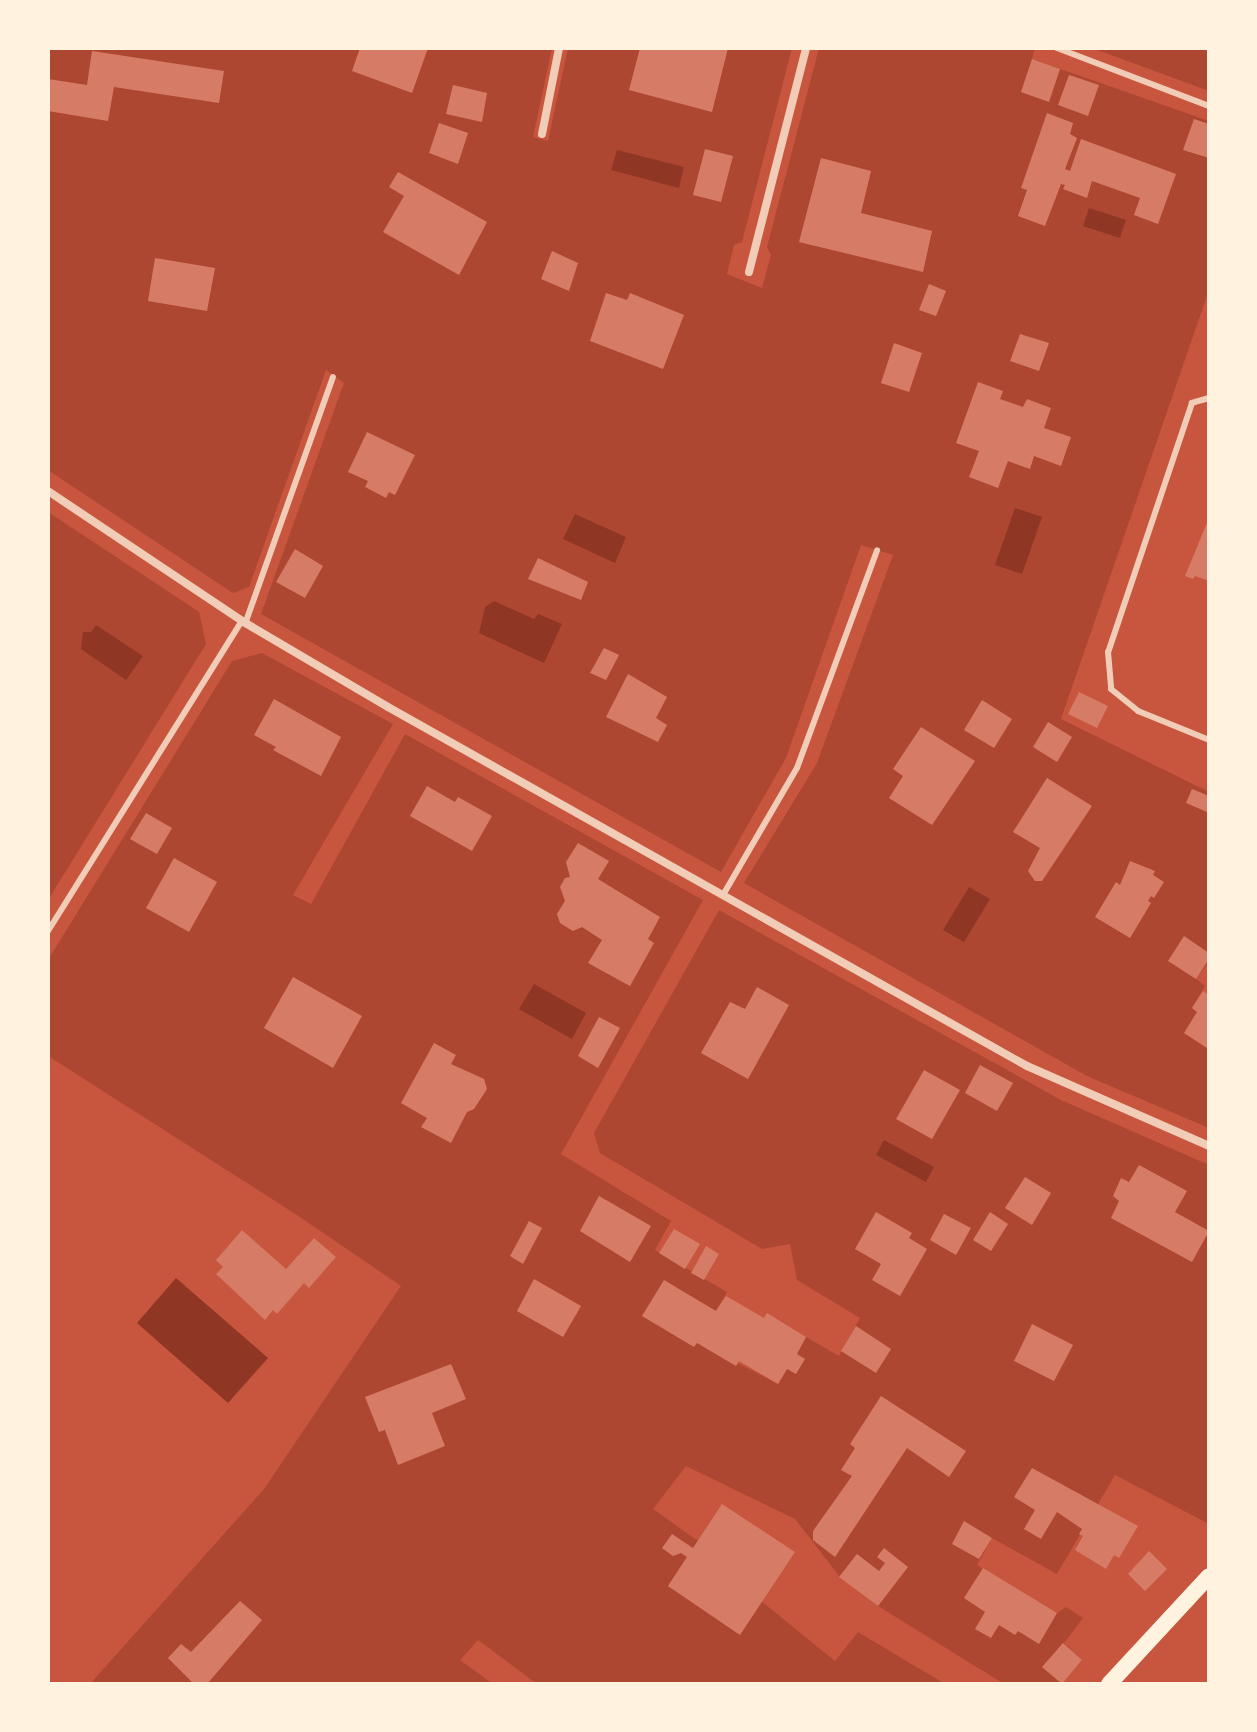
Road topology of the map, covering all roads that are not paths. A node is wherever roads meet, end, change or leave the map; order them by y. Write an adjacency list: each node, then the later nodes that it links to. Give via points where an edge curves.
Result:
1 (559, 48): 5 (street)
2 (806, 48): 6 (street)
3 (1057, 48): 4 (lane)
4 (1209, 106)
5 (542, 134)
6 (749, 272)
7 (333, 377): 11 (lane)
8 (1209, 398): 12 (lane, via 1192,403 1108,652 1111,689 1138,711)
9 (48, 491): 11 (street)
10 (877, 550): 13 (lane, via 797,768)
11 (244, 622): 13 (street); 14 (lane)
12 (1209, 740)
13 (723, 895): 15 (street, via 1027,1066)
14 (48, 931)
15 (1209, 1146)
16 (1209, 1576): 17 (main road)
17 (1109, 1684)

